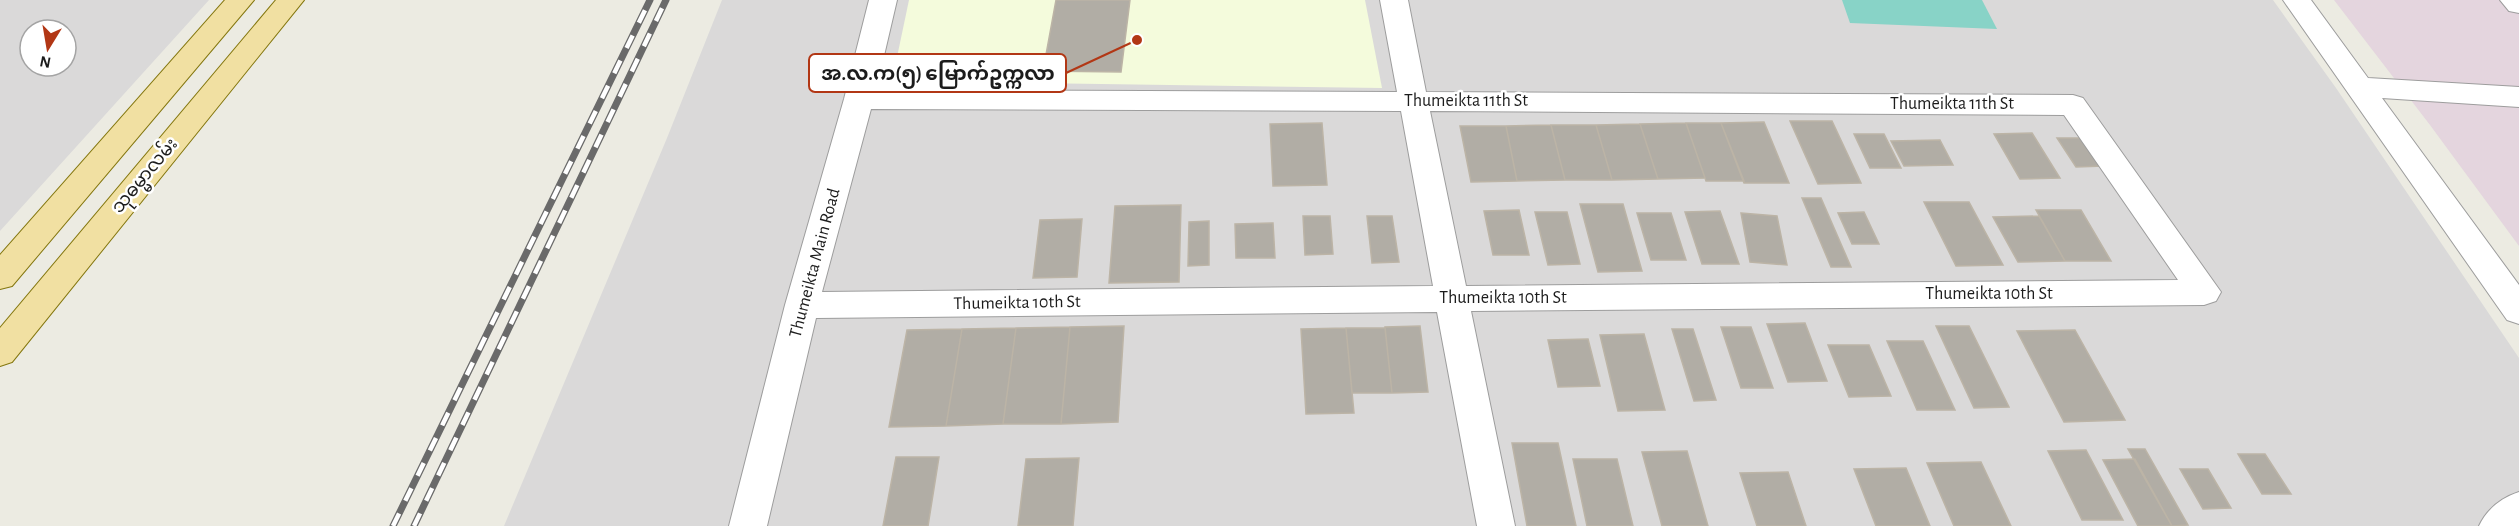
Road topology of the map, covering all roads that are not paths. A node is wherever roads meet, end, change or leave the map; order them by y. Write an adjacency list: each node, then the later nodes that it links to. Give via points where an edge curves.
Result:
1 (240, 0): 12 (main road)
2 (290, 0): 17 (main road, သုဓမ္မာလမ်း)
3 (883, 0): 10 (street, Thumeikta Main Road)
4 (1394, 0): 11 (street)
5 (2297, 0): 8 (street)
6 (2514, 0): 7 (street)
7 (2519, 5)
8 (2361, 87): 9 (street); 16 (street)
9 (2519, 97)
10 (859, 99): 11 (street, Thumeikta 11th St); 15 (street, Thumeikta Main Road)
11 (1414, 101): 13 (street, Thumeikta 11th St, via 2073,105); 14 (street)
12 (0, 277)
13 (2204, 292): 14 (street, Thumeikta 10th St)
14 (1452, 299): 15 (street, Thumeikta 10th St); 20 (street)
15 (802, 305): 19 (street, Thumeikta Main Road)
16 (2519, 312)
17 (0, 352)
18 (2519, 508): 21 (street)
19 (748, 526)
20 (1496, 526)
21 (2498, 526)

